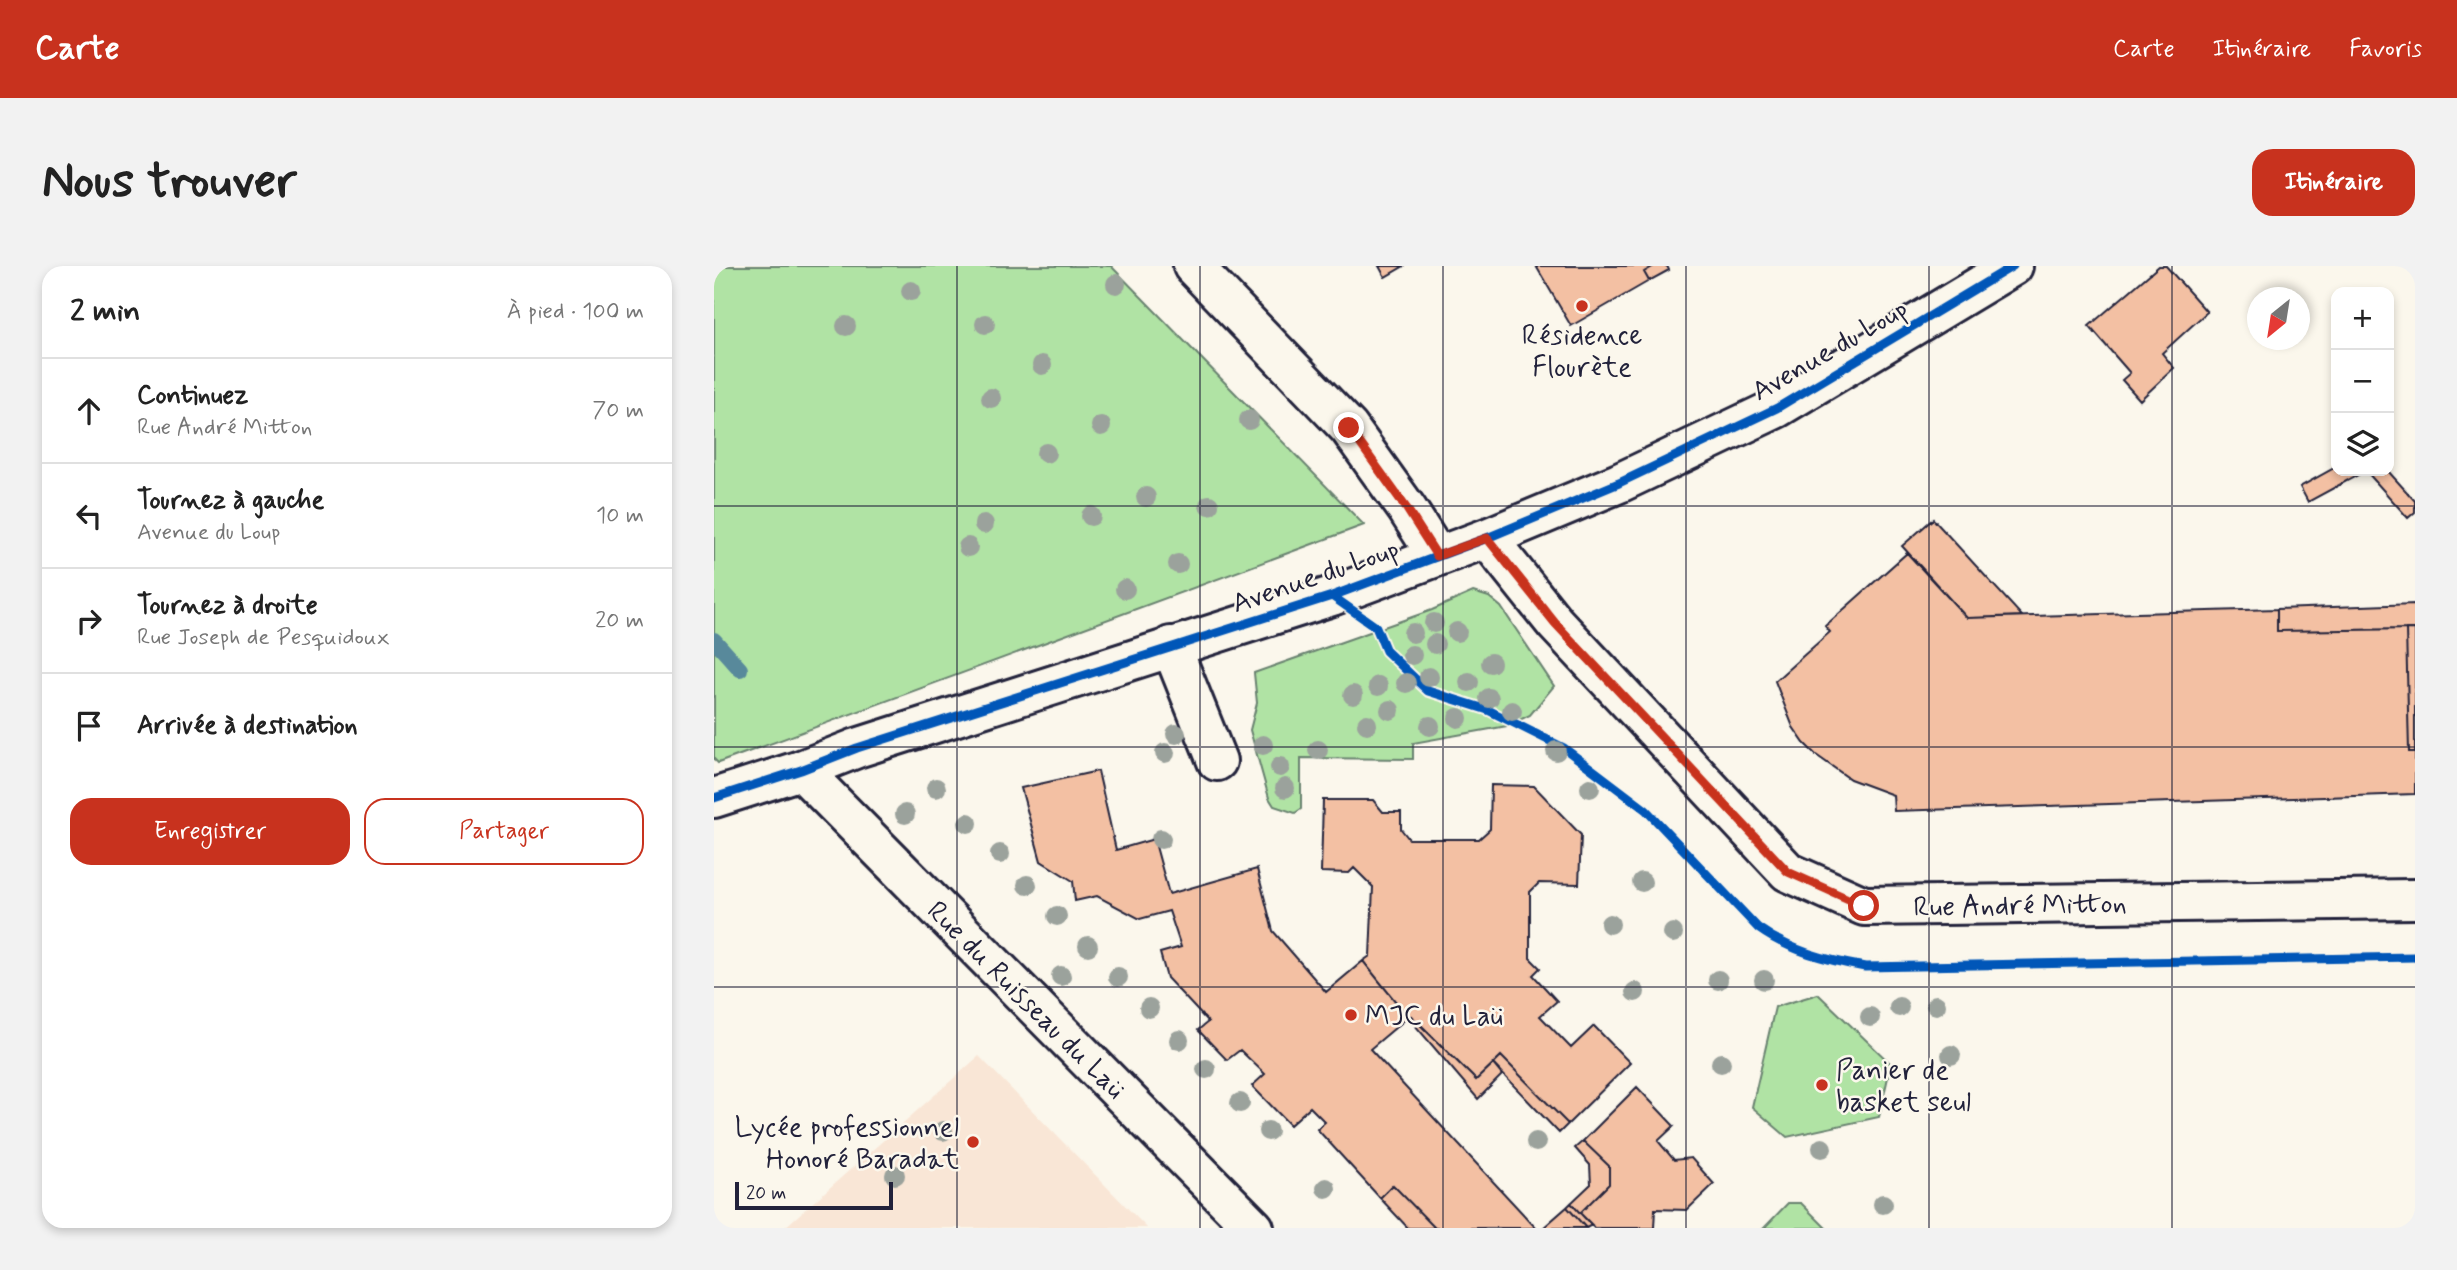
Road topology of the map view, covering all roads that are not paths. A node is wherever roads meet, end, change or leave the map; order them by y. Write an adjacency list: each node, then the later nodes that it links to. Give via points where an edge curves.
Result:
1 (1193, 266): 4 (street, via 1349,428)
2 (2013, 266): 3 (street, Avenue du Loup, via 1777,408 1619,484)
3 (1487, 538): 4 (street, Avenue du Loup); 9 (street, Rue André Mitton, via 1555,623 1788,872 1864,906)
4 (1437, 556): 5 (street, Avenue du Loup, via 1332,596)
5 (1171, 646): 6 (street); 7 (street, Avenue du Loup)
6 (1217, 761)
7 (801, 770): 8 (street, Avenue du Loup); 10 (street, Rue du Ruisseau du Laü)
8 (714, 798)
9 (2415, 899)
10 (1254, 1228)

